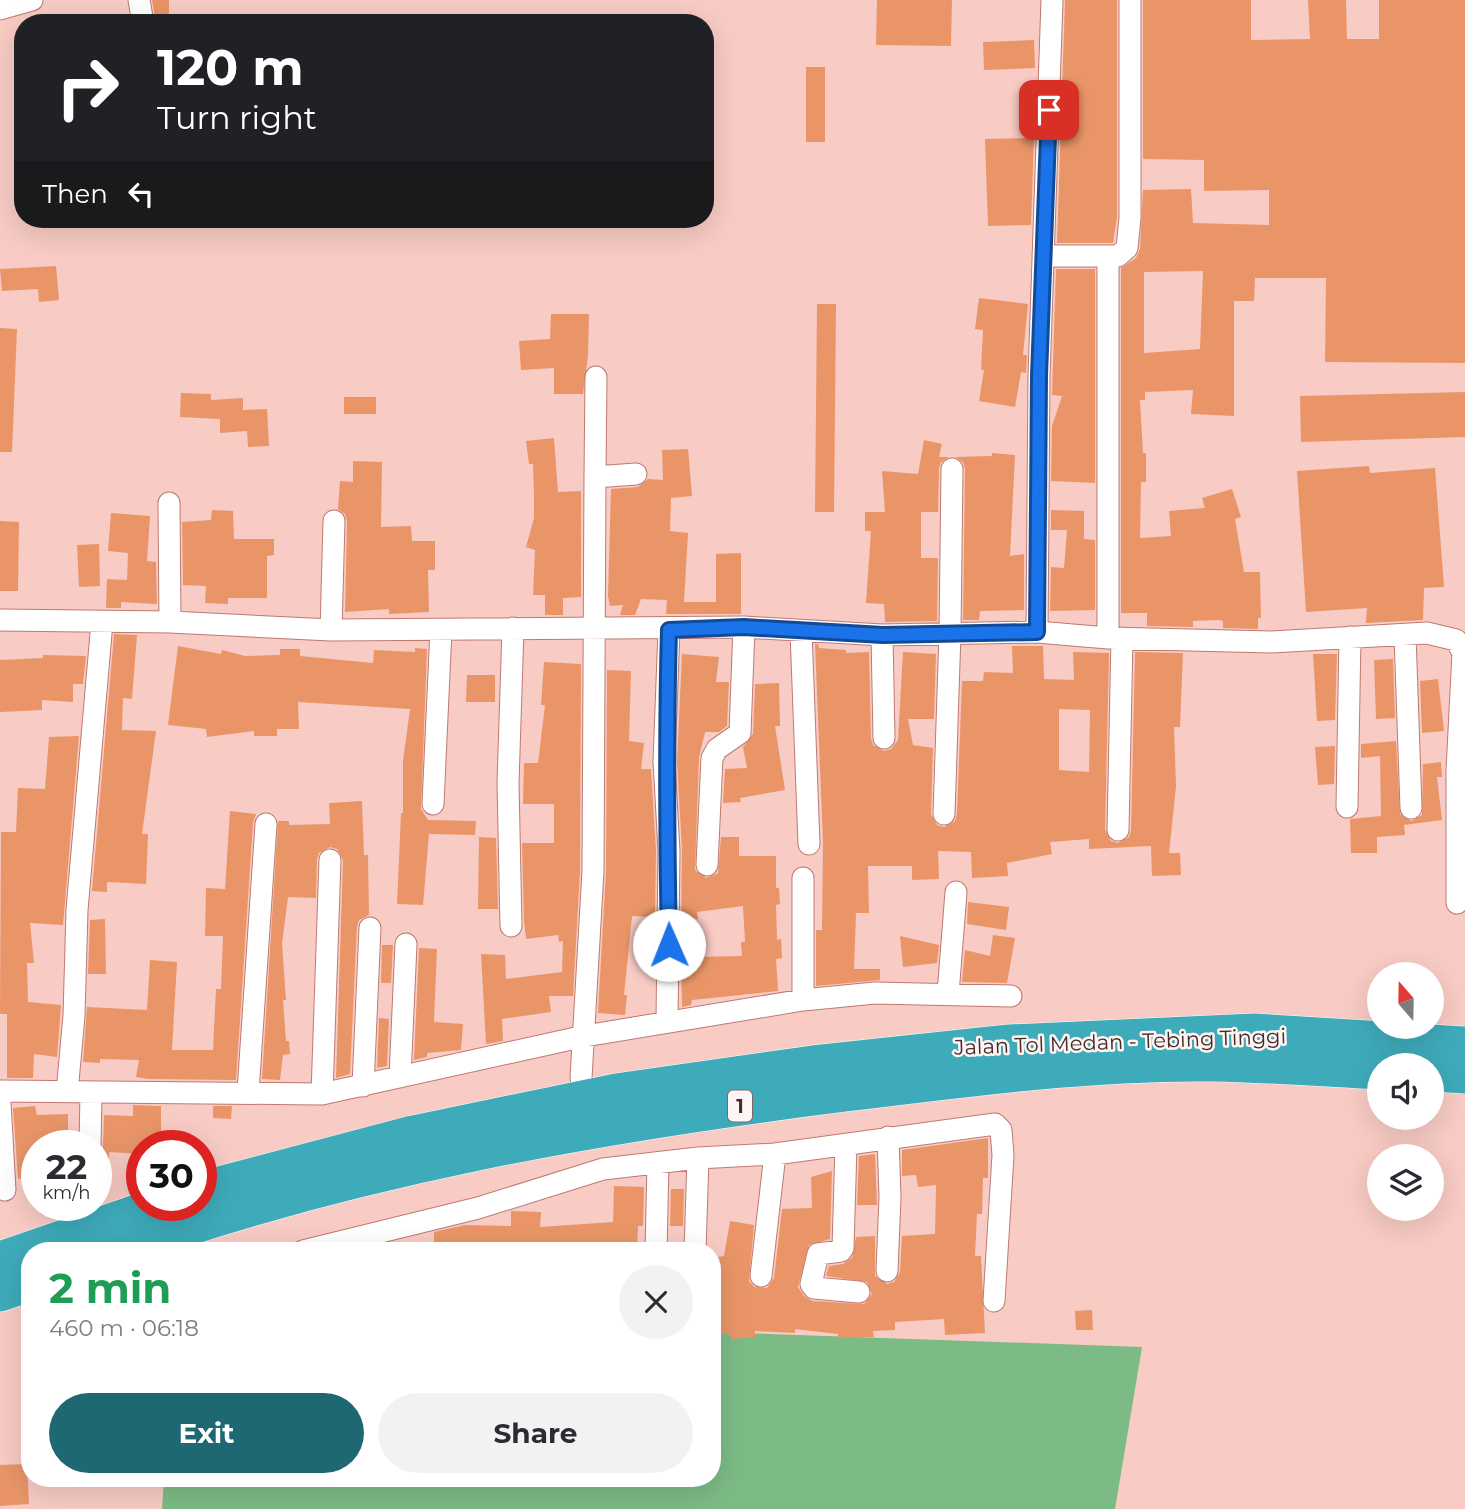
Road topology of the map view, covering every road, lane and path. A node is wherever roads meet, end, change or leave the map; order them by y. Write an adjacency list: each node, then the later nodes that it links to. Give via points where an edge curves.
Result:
1 (32, 0): 4 (street)
2 (1052, 0): 5 (street)
3 (1130, 0): 6 (street, via 1130,218 1127,248 1123,254)
4 (0, 9)
5 (1043, 256): 6 (street); 23 (street)
6 (1108, 256): 28 (street)
7 (596, 377): 10 (street)
8 (951, 469): 24 (street)
9 (636, 474): 10 (street)
10 (595, 477): 20 (street)
11 (169, 503): 15 (street)
12 (334, 521): 18 (street)
13 (0, 620): 14 (street)
14 (102, 622): 15 (street); 59 (street, via 77,910)
15 (170, 622): 18 (street)
16 (744, 627): 21 (street); 22 (street); 38 (street, via 740,733 712,758)
17 (513, 628): 19 (street); 20 (street); 42 (street, via 508,783)
18 (331, 630): 19 (street)
19 (441, 630): 30 (street)
20 (596, 630): 21 (street); 49 (street, via 593,871)
21 (669, 630): 48 (street, via 664,761 669,851)
22 (801, 631): 25 (street); 36 (street)
23 (1037, 632): 24 (street); 28 (street)
24 (950, 633): 25 (street); 33 (street)
25 (883, 635): 29 (street)
26 (1405, 635): 27 (street); 32 (street); 41 (street, via 1427,633 1456,640 1463,653)
27 (1350, 636): 28 (street, via 1272,642); 31 (street)
28 (1115, 638): 35 (street)
29 (884, 738)
30 (433, 804)
31 (1347, 807)
32 (1411, 808)
33 (944, 814)
34 (266, 824): 60 (street)
35 (1118, 830)
36 (809, 844)
37 (330, 860): 61 (street)
38 (707, 865)
39 (803, 878): 47 (street)
40 (956, 892): 45 (street)
41 (1457, 903)
42 (511, 926)
43 (370, 928): 56 (street)
44 (406, 944): 54 (street)
45 (948, 994): 46 (street); 47 (street, via 875,993)
46 (1011, 996)
47 (803, 1000): 48 (street)
48 (667, 1021): 49 (street)
49 (585, 1036): 54 (street); 55 (street)
50 (1465, 1045): 69 (highway, Jalan Tol Medan - Tebing Tinggi / 1, via 1254,1032 1009,1043 813,1064 616,1091 413,1134)
51 (1367, 1070): 73 (highway, Jalan Tol Medan - Tebing Tinggi / 1, via 1210,1063 1006,1074 709,1110 544,1137 377,1172)
52 (1444, 1074): 53 (highway)
53 (1465, 1075)
54 (400, 1077): 56 (street)
55 (581, 1078)
56 (363, 1086): 61 (street)
57 (0, 1091): 59 (street)
58 (91, 1091): 59 (street); 60 (street); 63 (street)
59 (68, 1092)
60 (248, 1093): 61 (street)
61 (322, 1094)
62 (0, 1103): 70 (street)
63 (90, 1130)
64 (888, 1137): 65 (street); 79 (street); 84 (street, via 995,1124 1001,1128)
65 (846, 1145): 66 (street); 82 (street, via 843,1248 818,1254 811,1284)
66 (775, 1154): 67 (street); 80 (street)
67 (698, 1158): 68 (street); 76 (street)
68 (658, 1164): 74 (street, via 600,1161 478,1208); 75 (street)
69 (217, 1186)
70 (5, 1190)
71 (126, 1217): 72 (highway)
72 (52, 1242)
73 (142, 1242)
74 (340, 1242)
75 (656, 1242)
76 (695, 1242)
77 (21, 1253): 78 (highway)
78 (0, 1260)
79 (887, 1271)
80 (761, 1276)
81 (21, 1286): 83 (highway)
82 (859, 1292)
83 (0, 1293)
84 (994, 1301)

